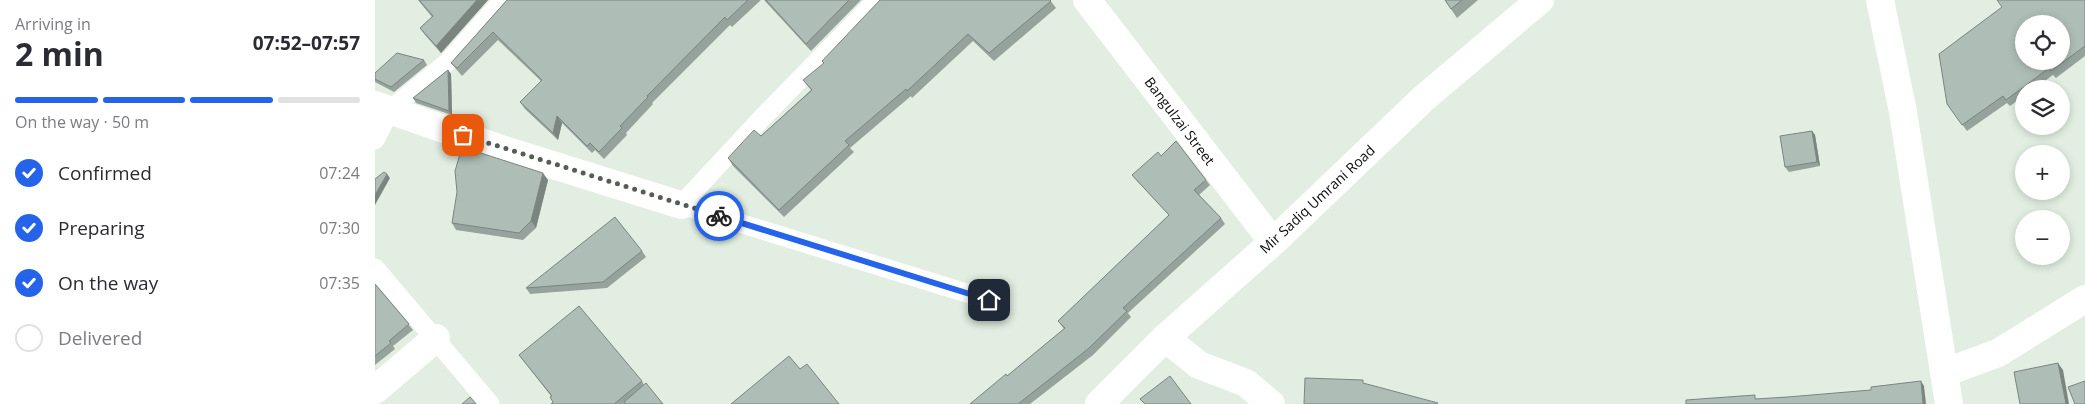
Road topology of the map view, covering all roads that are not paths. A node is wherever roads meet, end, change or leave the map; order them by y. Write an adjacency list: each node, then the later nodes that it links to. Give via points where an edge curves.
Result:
1 (503, 0): 6 (lane, via 449,61)
2 (877, 0): 8 (lane)
3 (1087, 0): 9 (street, Bangulzai Street)
4 (1540, 0): 9 (street, Mir Sadiq Umrani Road, via 1425,98)
5 (1880, 0): 15 (street, via 1903,112)
6 (383, 107): 7 (lane); 8 (street, via 498,148)
7 (375, 140)
8 (681, 205): 11 (lane)
9 (1273, 242): 14 (street, Mir Sadiq Umrani Road)
10 (375, 268): 13 (lane)
11 (989, 300)
12 (2085, 300): 15 (street, via 1998,353)
13 (436, 338): 16 (street); 17 (lane)
14 (1165, 338): 18 (street, Mir Sadiq Umrani Road); 19 (street, via 1199,365 1246,383)
15 (1944, 373): 20 (street)
16 (375, 390)
17 (491, 404)
18 (1099, 404)
19 (1271, 404)
20 (1949, 404)

